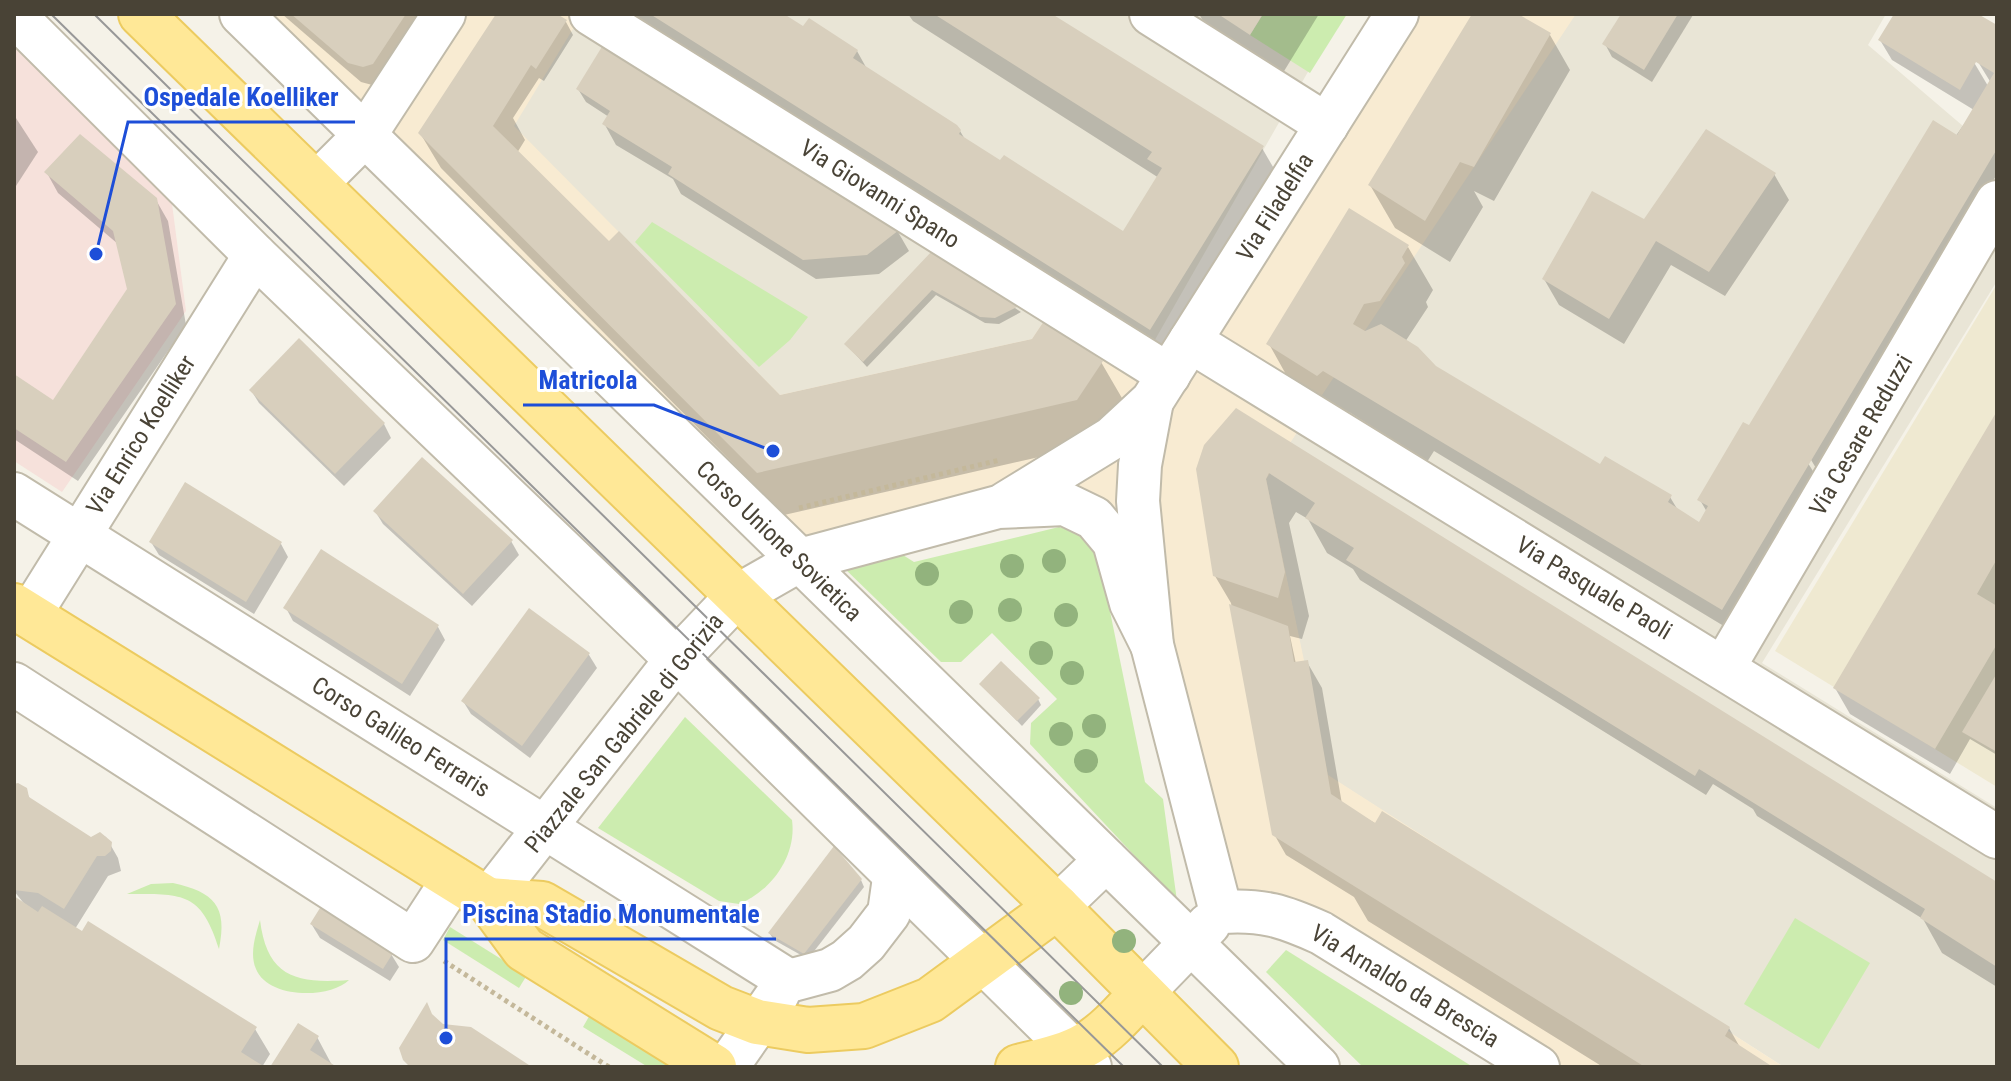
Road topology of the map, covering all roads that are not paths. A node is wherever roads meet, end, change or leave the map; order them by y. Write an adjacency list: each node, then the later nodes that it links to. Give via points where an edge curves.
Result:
1 (141, 14): 10 (main road)
2 (241, 14): 9 (street, Corso Unione Sovietica)
3 (444, 14): 9 (street)
4 (591, 14): 13 (street, Via Giovanni Spano)
5 (1151, 14): 8 (street)
6 (1397, 14): 8 (street, Via Filadelfia)
7 (14, 15): 12 (street)
8 (1327, 125): 13 (street, Via Filadelfia)
9 (365, 135): 10 (street); 17 (street, Corso Unione Sovietica)
10 (316, 184): 18 (main road)
11 (1997, 202): 22 (street, Via Cesare Reduzzi)
12 (255, 255): 16 (street, Via Enrico Koelliker); 21 (street)
13 (1170, 372): 15 (street, Piazzale San Gabriele di Gorizia, via 1112,438); 20 (street, Piazzale San Gabriele di Gorizia, via 1140,465 1138,501); 22 (street, Via Pasquale Paoli)
14 (14, 494): 16 (street, Corso Galileo Ferraris)
15 (998, 507): 17 (street, Piazzale San Gabriele di Gorizia); 20 (street, Piazzale San Gabriele di Gorizia, via 1065,504 1094,518 1114,542 1131,603)
16 (79, 534): 19 (street, Via Enrico Koelliker); 24 (street, Corso Galileo Ferraris)
17 (800, 560): 18 (street, Piazzale San Gabriele di Gorizia); 26 (street, Corso Unione Sovietica)
18 (737, 596): 21 (street, Piazzale San Gabriele di Gorizia); 29 (main road)
19 (21, 611): 28 (main road)
20 (1152, 645): 30 (street, Piazzale San Gabriele di Gorizia)
21 (676, 660): 24 (street, Piazzale San Gabriele di Gorizia); 27 (street)
22 (1724, 667): 25 (street, Via Pasquale Paoli)
23 (14, 684): 28 (street, Piazzale San Gabriele di Gorizia, via 413,941)
24 (544, 827): 28 (street, Piazzale San Gabriele di Gorizia); 33 (street, Corso Galileo Ferraris)
25 (1997, 837)
26 (1106, 860): 29 (street); 31 (street, Corso Unione Sovietica)
27 (894, 878): 32 (street); 33 (street, via 889,913 866,943 830,970)
28 (471, 889): 35 (main road, via 542,904 721,1008); 37 (main road, via 524,949)
29 (1057, 907): 32 (main road); 34 (main road)
30 (1221, 912): 31 (street); 42 (street, Via Arnaldo da Brescia, via 1255,909 1321,933)
31 (1191, 942): 34 (street); 41 (street, Corso Unione Sovietica)
32 (984, 963): 35 (main road, via 930,1000 864,1026 808,1030); 36 (street)
33 (789, 981): 35 (street)
34 (1142, 993): 36 (main road); 40 (main road)
35 (757, 1022): 38 (street)
36 (1083, 1060): 39 (main road)
37 (714, 1067)
38 (727, 1067)
39 (1018, 1067)
40 (1216, 1067)
41 (1318, 1067)
42 (1538, 1067)

